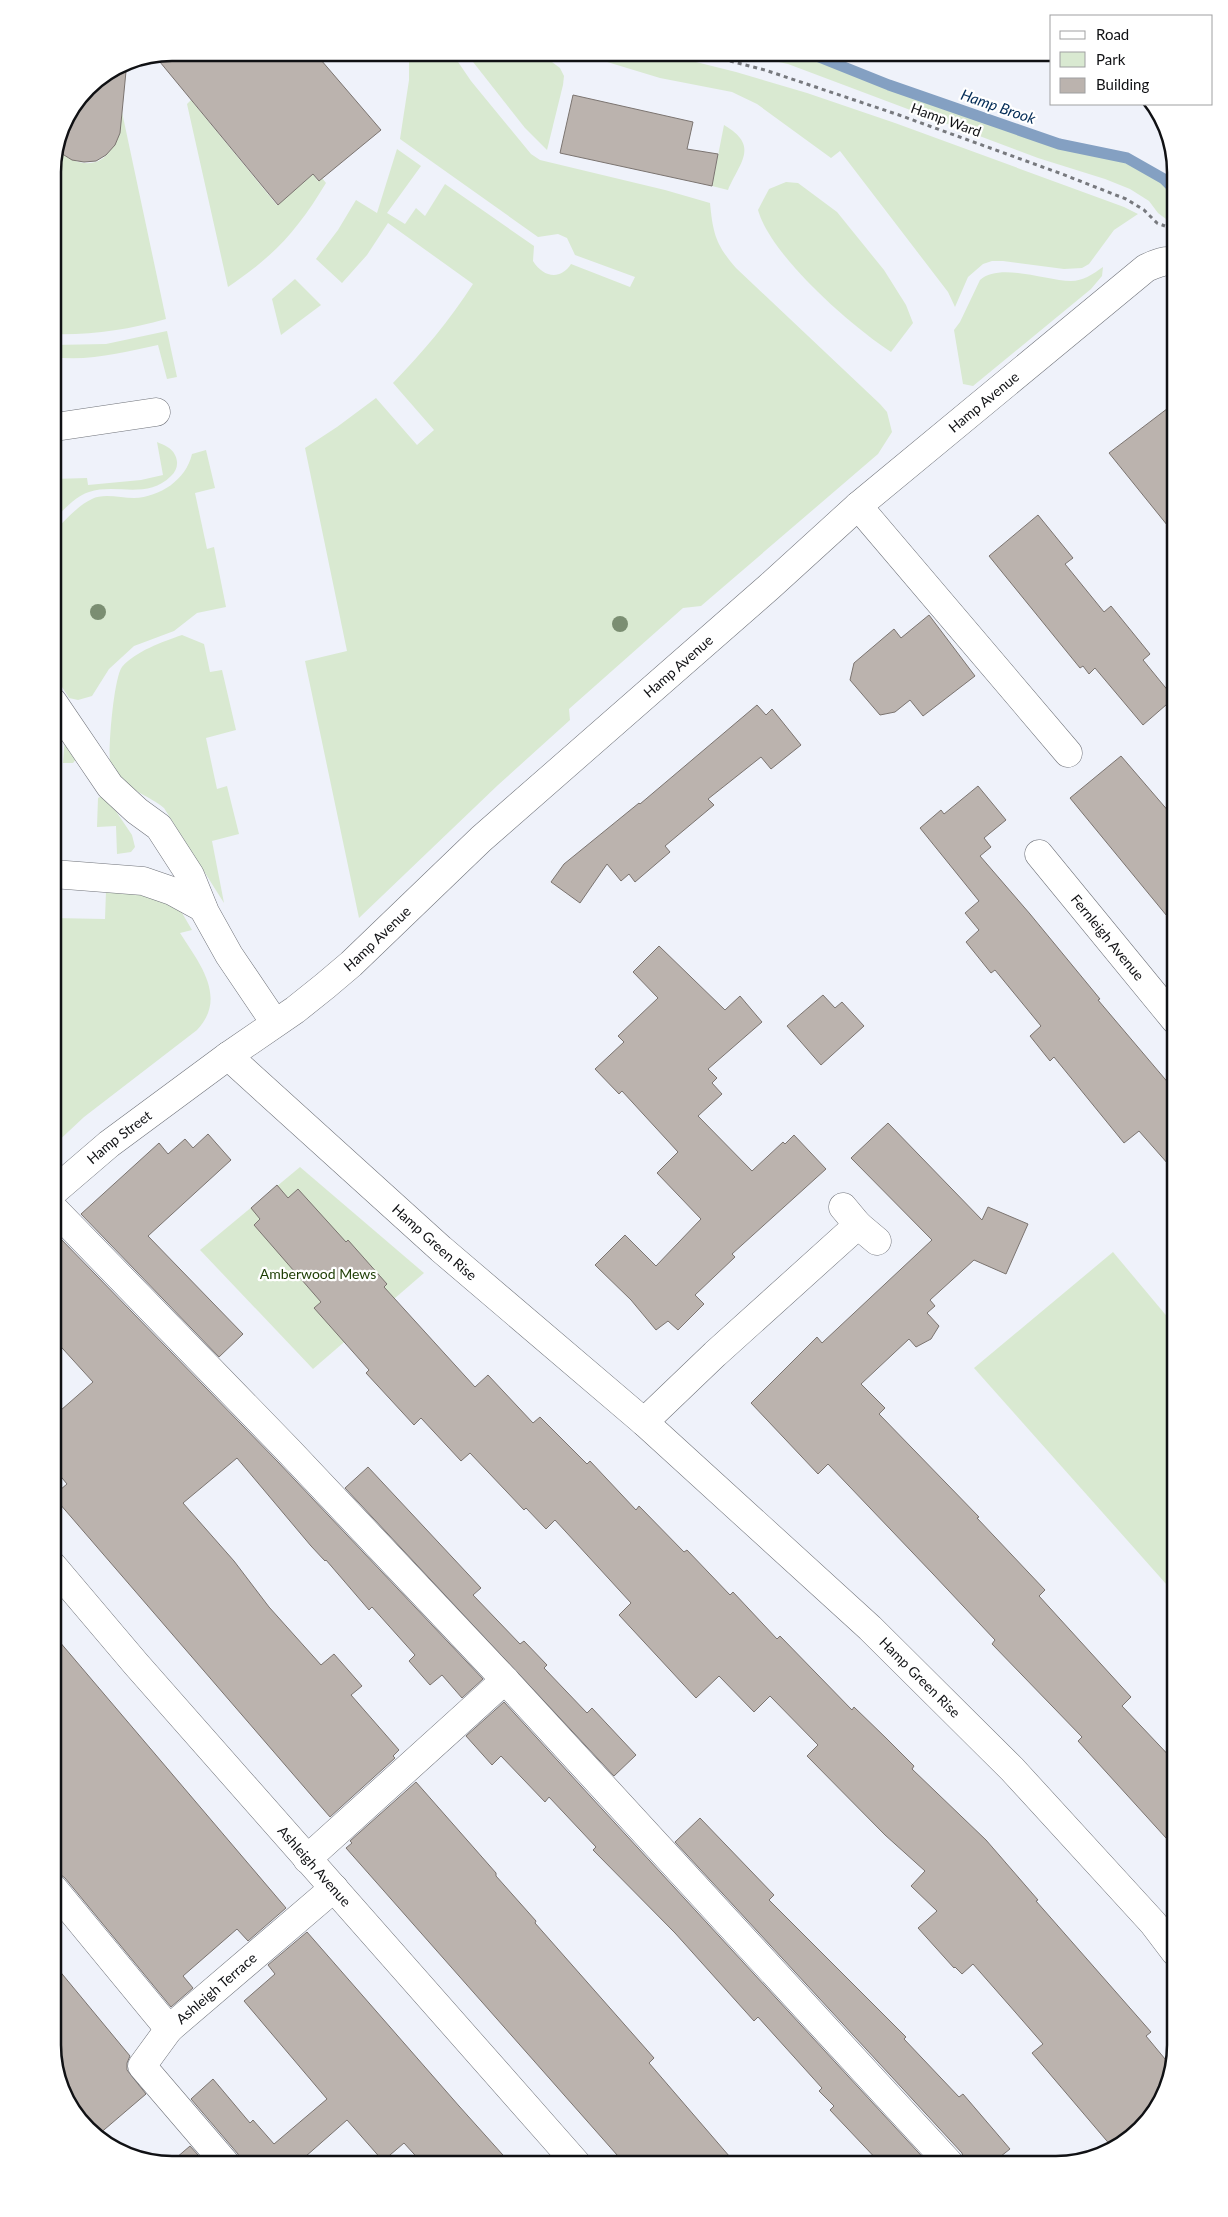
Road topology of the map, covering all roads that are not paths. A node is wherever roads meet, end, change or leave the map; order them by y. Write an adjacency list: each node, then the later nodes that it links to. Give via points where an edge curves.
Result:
1 (1167, 260): 4 (street, Hamp Avenue, via 1146,268)
2 (156, 412): 3 (street)
3 (61, 426)
4 (858, 506): 6 (street); 11 (street, Hamp Avenue, via 481,839 351,964)
5 (61, 714): 9 (street, via 110,786 159,826 190,875)
6 (1068, 753)
7 (1039, 854): 10 (street, Fernleigh Avenue)
8 (61, 875): 9 (street, via 143,881 172,891)
9 (203, 908): 11 (street, via 229,955)
10 (1167, 1009)
11 (275, 1024): 12 (street, Hamp Avenue)
12 (228, 1056): 13 (street, Hamp Avenue); 17 (street, Hamp Green Rise, via 441,1249)
13 (188, 1085): 14 (street, Hamp Street, via 108,1144)
14 (61, 1185)
15 (61, 1216): 19 (street)
16 (859, 1225): 17 (street)
17 (644, 1422): 23 (street, Hamp Green Rise, via 870,1628 998,1755)
18 (61, 1577): 20 (street, Ashleigh Avenue)
19 (505, 1680): 20 (street); 27 (street)
20 (307, 1858): 21 (street, Ashleigh Avenue)
21 (334, 1888): 24 (street, Ashleigh Terrace); 26 (street, Ashleigh Avenue)
22 (61, 1899): 24 (street, Ashleigh Terrace)
23 (1167, 1941)
24 (169, 2029): 25 (street, via 142,2066)
25 (219, 2156)
26 (570, 2156)
27 (943, 2156)

